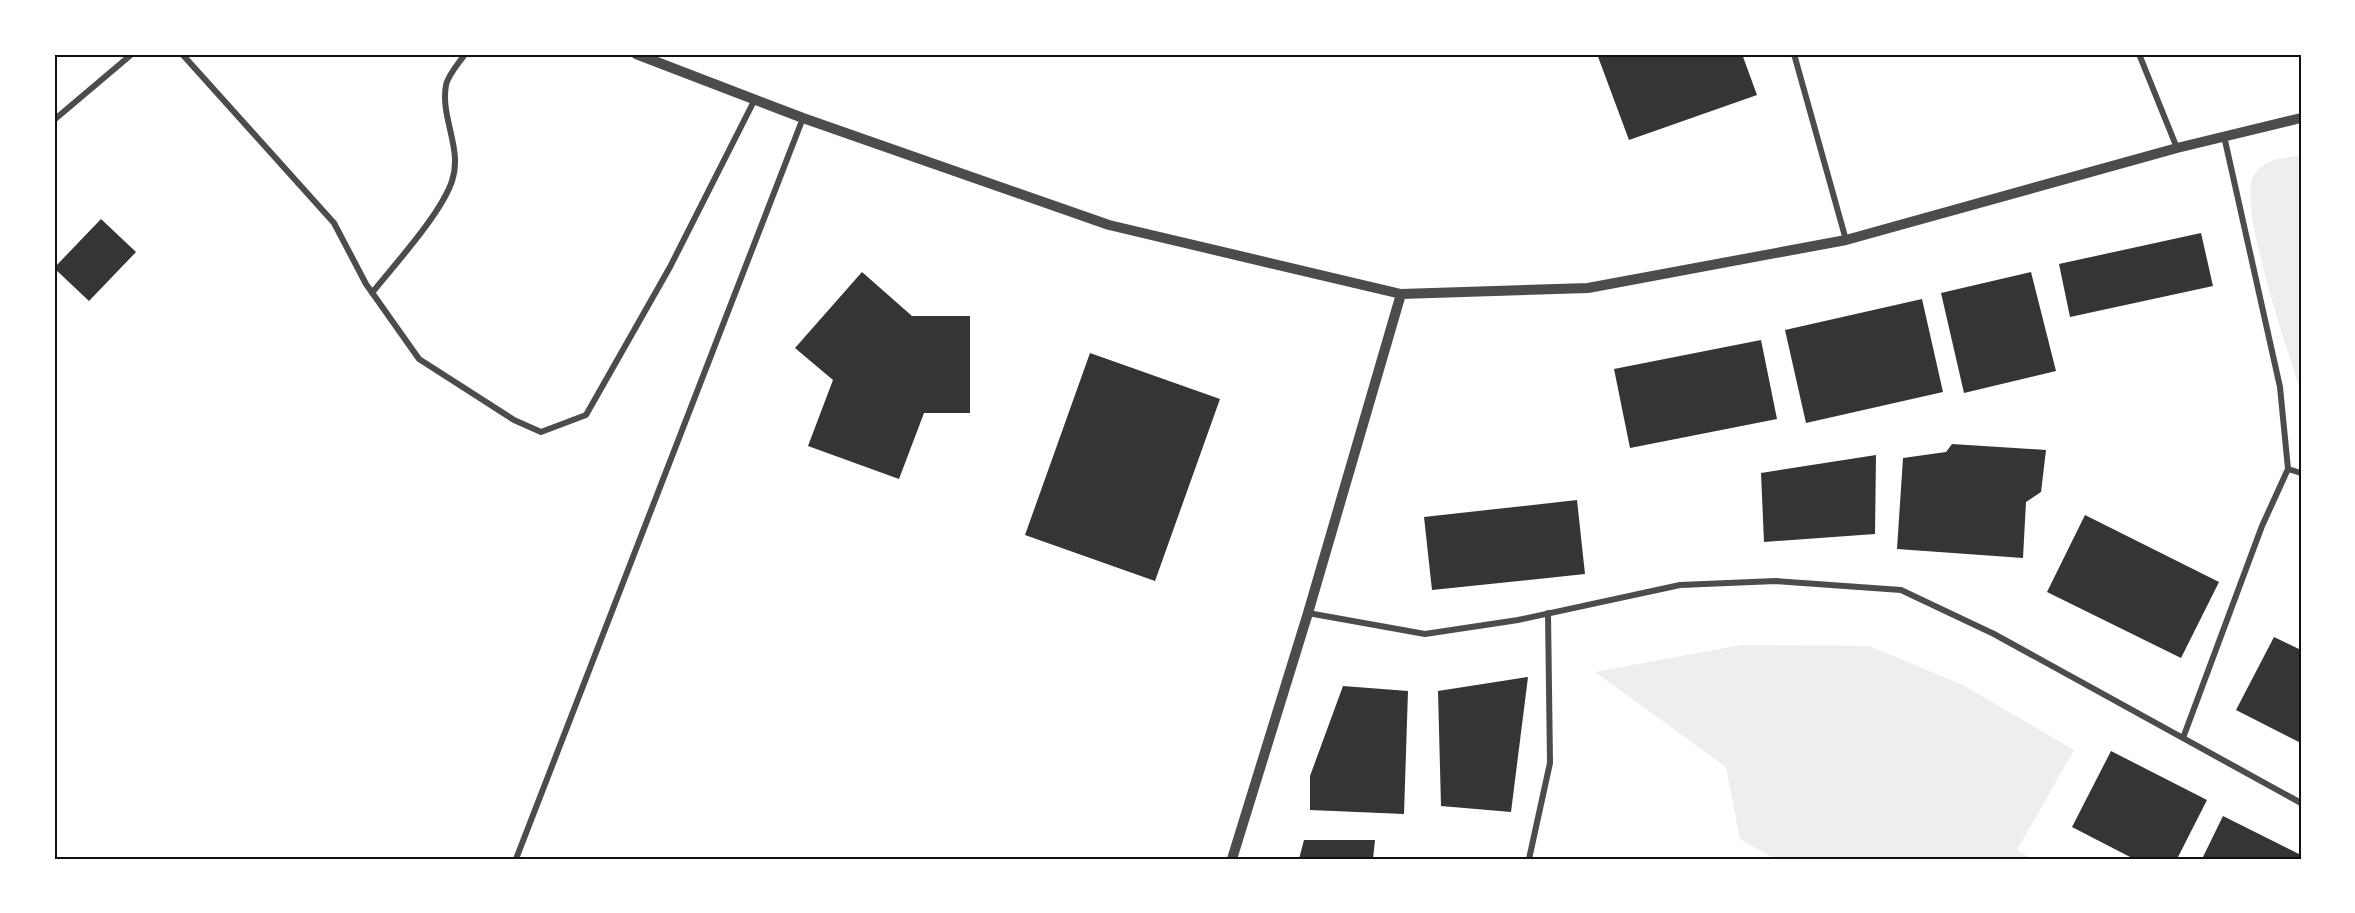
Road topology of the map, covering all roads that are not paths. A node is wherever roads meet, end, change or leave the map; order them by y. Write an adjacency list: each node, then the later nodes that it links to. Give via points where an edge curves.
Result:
1 (132, 54): 10 (street)
2 (182, 54): 14 (street, via 334,223)
3 (465, 54): 14 (street, via 446,84 446,118 455,143 453,180 435,213)
4 (636, 54): 7 (street)
5 (1794, 54): 13 (street)
6 (2139, 54): 12 (street)
7 (755, 99): 8 (street); 14 (street, via 670,267 586,415 541,432 514,420 419,358)
8 (803, 118): 15 (street, via 1109,225); 22 (street)
9 (2301, 118): 11 (street)
10 (54, 120)
11 (2224, 136): 12 (street); 16 (street, via 2280,387)
12 (2177, 148): 13 (street)
13 (1846, 240): 15 (street, via 1588,288)
14 (372, 293)
15 (1401, 294): 18 (street)
16 (2288, 469): 17 (street); 20 (street, via 2262,526)
17 (2301, 473)
18 (1308, 613): 19 (street, via 1425,634); 23 (street)
19 (1548, 613): 20 (street, via 1680,585 1776,581 1900,590 1994,634); 24 (street, via 1550,763)
20 (2183, 738): 21 (street)
21 (2301, 803)
22 (516, 859)
23 (1232, 859)
24 (1529, 859)

